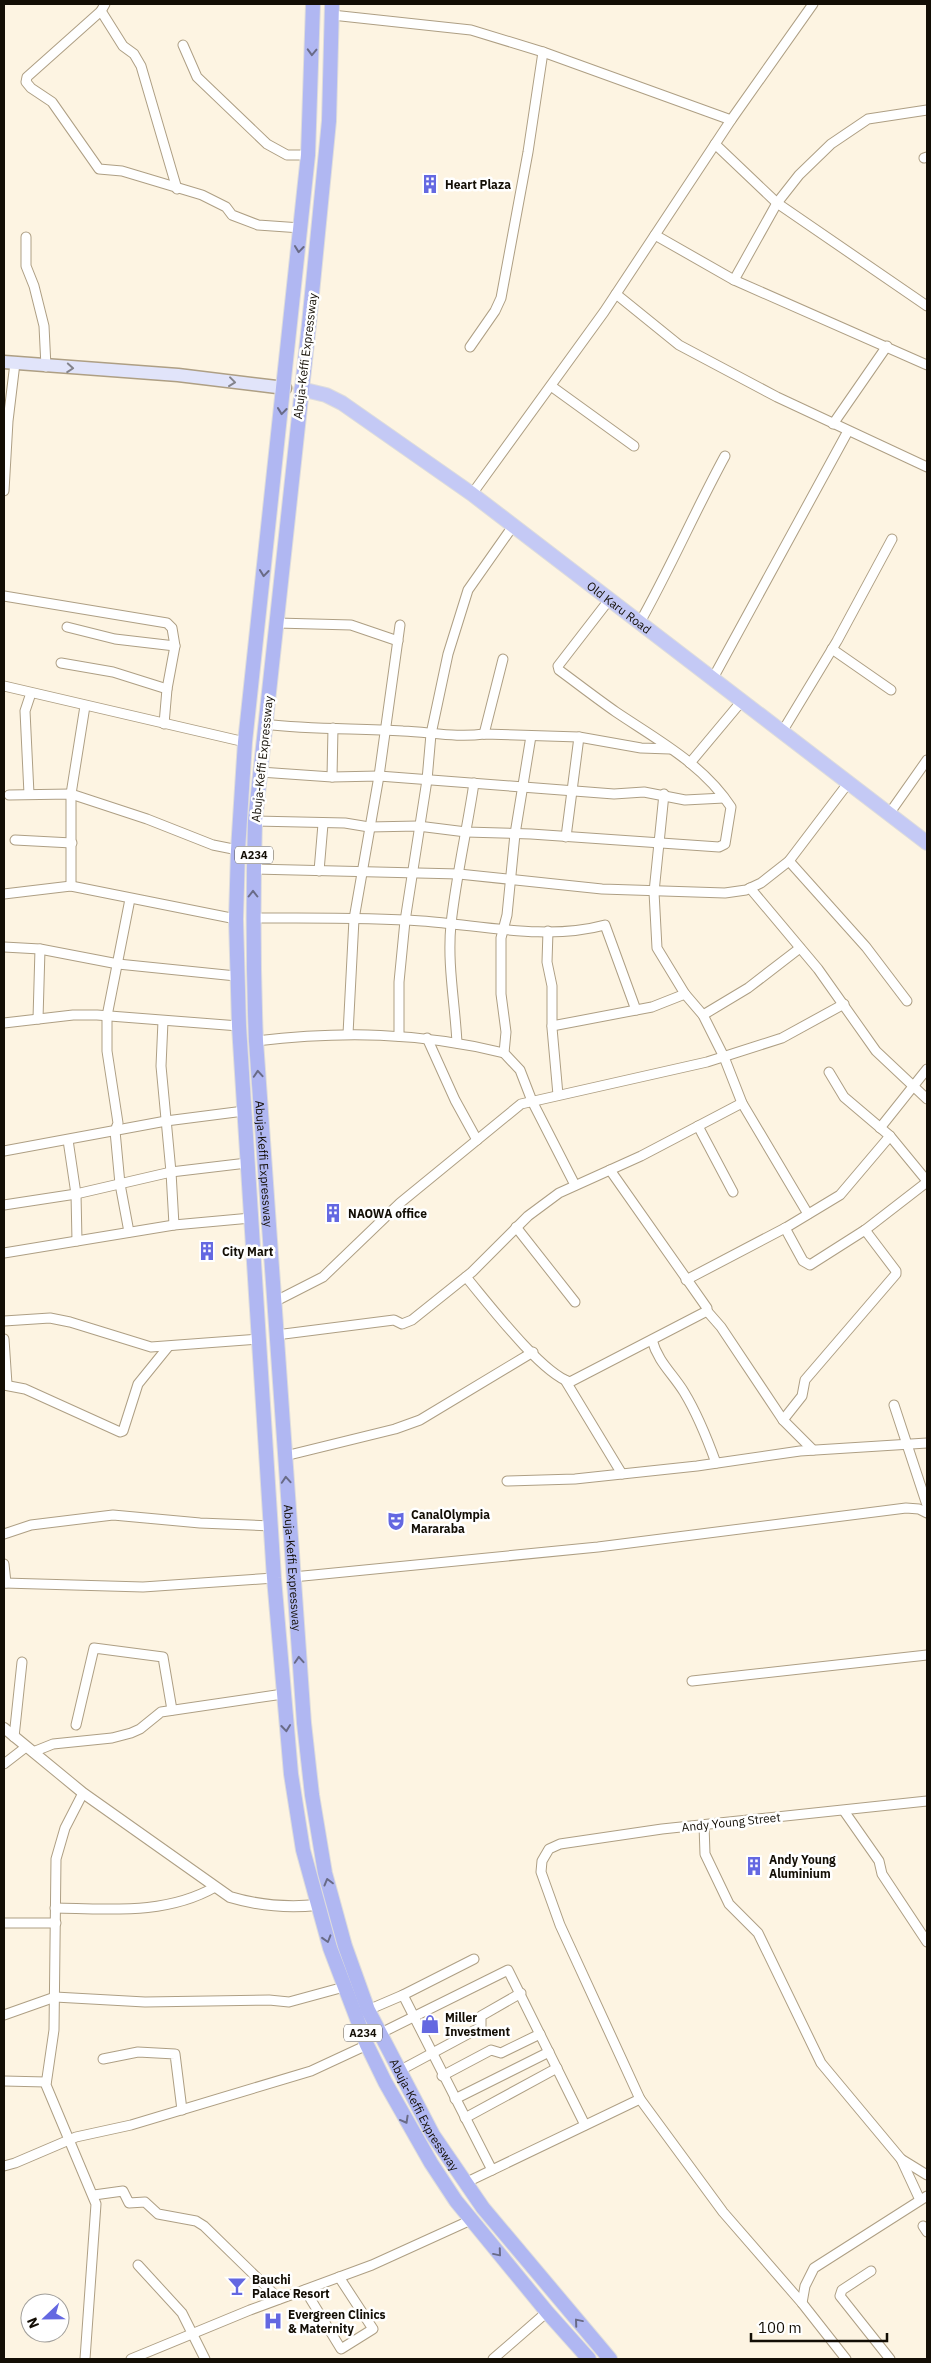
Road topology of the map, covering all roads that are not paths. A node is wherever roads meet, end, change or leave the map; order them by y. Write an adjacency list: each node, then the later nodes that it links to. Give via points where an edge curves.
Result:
1 (313, 4): 10 (highway, Abuja-Keffi Expressway / A234, one-way to 10)
2 (813, 4): 8 (street)
3 (103, 8): 11 (street, via 123,46 134,54 141,66); 11 (street, via 27,77 26,82 52,102 99,169 122,171)
4 (332, 9): 6 (street, via 471,30); 26 (highway, Abuja-Keffi Expressway / A234, via 329,121)
5 (183, 45): 10 (street, via 197,77 267,144 287,155)
6 (543, 52): 8 (street); 20 (street, via 501,298)
7 (927, 110): 12 (street, via 868,119 859,124 831,144 799,175)
8 (731, 120): 9 (street)
9 (715, 144): 12 (street); 14 (street)
10 (308, 155): 13 (highway, Abuja-Keffi Expressway / A234)
11 (177, 189): 13 (street, via 202,195 226,207 232,215 258,225)
12 (777, 203): 16 (street); 18 (street)
13 (301, 228): 25 (highway, Abuja-Keffi Expressway / A234, one-way to 25)
14 (655, 234): 16 (street); 17 (street)
15 (26, 238): 23 (street, via 26,266 44,326)
16 (734, 280): 19 (street)
17 (616, 294): 24 (street); 27 (street, via 679,345)
18 (927, 306)
19 (888, 346): 22 (street); 27 (street)
20 (470, 347)
21 (9, 362): 23 (main road); 32 (street)
22 (927, 365)
23 (46, 366): 25 (main road, one-way to 25)
24 (551, 386): 29 (street); 33 (street)
25 (285, 388): 63 (highway, Abuja-Keffi Expressway / A234, one-way to 63)
26 (301, 389): 33 (main road, Old Karu Road, via 342,403); 38 (highway, Abuja-Keffi Expressway / A234)
27 (833, 424): 28 (street)
28 (848, 431): 31 (street); 47 (street)
29 (634, 446)
30 (725, 456): 39 (street)
31 (927, 467)
32 (4, 488)
33 (472, 494): 34 (main road, Old Karu Road)
34 (513, 526): 37 (main road, Old Karu Road); 59 (street, via 468,590 448,654)
35 (892, 539): 44 (street)
36 (4, 596): 43 (street, via 167,623 172,628)
37 (609, 600): 39 (main road, Old Karu Road); 64 (street, via 558,666 559,670)
38 (277, 624): 42 (street, via 351,625); 55 (highway, Abuja-Keffi Expressway / A234)
39 (640, 624): 47 (main road, Old Karu Road)
40 (400, 625): 42 (street)
41 (67, 627): 43 (street, via 115,639)
42 (398, 641): 57 (street)
43 (175, 646): 49 (street)
44 (832, 649): 50 (street); 58 (street)
45 (503, 658): 60 (street)
46 (61, 663): 49 (street, via 113,672)
47 (712, 680): 52 (main road, Old Karu Road)
48 (4, 686): 51 (street)
49 (167, 689): 54 (street)
50 (891, 690)
51 (31, 693): 53 (street); 75 (street, via 25,711)
52 (741, 702): 58 (main road, Old Karu Road); 66 (street)
53 (85, 706): 54 (street); 76 (street)
54 (164, 724): 63 (street)
55 (265, 724): 56 (street); 67 (highway, Abuja-Keffi Expressway / A234)
56 (333, 728): 57 (street); 69 (street)
57 (385, 730): 59 (street); 68 (street)
58 (782, 732): 71 (main road, Old Karu Road)
59 (431, 734): 60 (street); 70 (street)
60 (484, 734): 61 (street)
61 (531, 736): 62 (street); 73 (street)
62 (579, 737): 64 (street, via 641,748); 74 (street)
63 (245, 742): 92 (highway, Abuja-Keffi Expressway / A234)
64 (672, 749): 66 (street)
65 (927, 760): 80 (street)
66 (690, 763): 79 (street)
67 (260, 772): 69 (street); 81 (highway, Abuja-Keffi Expressway / A234)
68 (379, 776): 69 (street); 70 (street); 84 (street)
69 (332, 777)
70 (427, 780): 72 (street); 83 (street)
71 (849, 782): 80 (main road, Old Karu Road); 93 (street)
72 (474, 783): 73 (street); 85 (street)
73 (522, 788): 74 (street); 86 (street)
74 (572, 790): 77 (street); 87 (street)
75 (29, 794): 76 (street); 78 (street)
76 (71, 794): 89 (street); 92 (street, via 213,845)
77 (664, 794): 79 (street, via 685,800); 91 (street)
78 (9, 795)
79 (724, 798): 91 (street, via 731,807 725,844 719,847)
80 (889, 814): 90 (main road, Old Karu Road)
81 (255, 821): 82 (street); 94 (highway, Abuja-Keffi Expressway / A234)
82 (323, 824): 84 (street); 95 (street)
83 (418, 826): 84 (street); 85 (street); 97 (street)
84 (370, 827): 96 (street)
85 (466, 832): 86 (street); 98 (street)
86 (515, 834): 87 (street); 99 (street)
87 (566, 837): 91 (street)
88 (15, 840): 89 (street)
89 (72, 843): 100 (street)
90 (927, 843)
91 (660, 844): 102 (street)
92 (238, 850): 106 (highway, Abuja-Keffi Expressway / A234)
93 (789, 861): 101 (street); 118 (street, via 866,947)
94 (253, 869): 95 (street); 105 (highway, Abuja-Keffi Expressway / A234, one-way to 94)
95 (319, 871): 96 (street)
96 (363, 872): 97 (street); 107 (street)
97 (413, 873): 98 (street); 108 (street)
98 (459, 874): 99 (street); 109 (street)
99 (511, 880): 102 (street); 110 (street)
100 (71, 886): 103 (street); 104 (street)
101 (750, 888): 102 (street, via 724,893); 113 (street)
102 (654, 892): 117 (street, via 657,948)
103 (4, 894)
104 (130, 899): 106 (street); 115 (street)
105 (254, 918): 107 (street); 131 (highway, Abuja-Keffi Expressway / A234)
106 (236, 919): 116 (highway, Abuja-Keffi Expressway / A234)
107 (354, 919): 108 (street); 128 (street)
108 (405, 920): 109 (street); 129 (street, via 398,982)
109 (451, 924): 110 (street); 132 (street, via 450,979)
110 (503, 929): 111 (street); 133 (street, via 501,994 506,1032)
111 (548, 931): 120 (street, via 566,932 604,925); 127 (street)
112 (4, 947): 114 (street)
113 (800, 948): 119 (street); 121 (street, via 748,988)
114 (40, 949): 115 (street); 123 (street)
115 (118, 964): 116 (street); 122 (street)
116 (236, 976): 126 (highway, Abuja-Keffi Expressway / A234)
117 (685, 994): 120 (street, via 664,1004); 121 (street)
118 (907, 1002)
119 (844, 1004): 134 (street, via 782,1038); 137 (street, via 882,1058)
120 (636, 1010): 127 (street)
121 (703, 1015): 134 (street)
122 (107, 1016): 123 (street); 124 (street); 146 (street, via 107,1051 118,1122)
123 (38, 1018): 125 (street)
124 (163, 1021): 126 (street); 143 (street, via 161,1066)
125 (4, 1022)
126 (239, 1026): 142 (highway, Abuja-Keffi Expressway / A234)
127 (552, 1026): 138 (street)
128 (348, 1034): 129 (street); 131 (street)
129 (399, 1036): 130 (street)
130 (427, 1038): 132 (street); 149 (street)
131 (256, 1040): 171 (highway, Abuja-Keffi Expressway / A234, one-way to 131)
132 (457, 1043): 133 (street)
133 (504, 1053): 140 (street, via 520,1070)
134 (724, 1057): 138 (street); 141 (street)
135 (927, 1068): 137 (street)
136 (829, 1072): 145 (street, via 844,1097)
137 (914, 1086): 139 (street); 145 (street)
138 (558, 1095): 140 (street)
139 (927, 1099)
140 (532, 1101): 149 (street, via 521,1104); 156 (street)
141 (742, 1103): 144 (street); 160 (street)
142 (244, 1110): 143 (street); 151 (highway, Abuja-Keffi Expressway / A234)
143 (166, 1121): 146 (street); 153 (street)
144 (698, 1126): 152 (street); 157 (street)
145 (880, 1128): 147 (street)
146 (115, 1131): 148 (street); 155 (street)
147 (890, 1136): 154 (street); 160 (street, via 840,1195)
148 (68, 1140): 150 (street); 158 (street)
149 (477, 1140): 171 (street, via 400,1203 323,1277)
150 (4, 1151)
151 (248, 1163): 153 (street); 161 (highway, Abuja-Keffi Expressway / A234)
152 (610, 1170): 156 (street); 170 (street)
153 (171, 1172): 155 (street); 162 (street)
154 (927, 1181): 165 (street)
155 (120, 1184): 158 (street); 166 (street)
156 (576, 1185): 163 (street, via 559,1193)
157 (733, 1192)
158 (76, 1194): 159 (street); 167 (street)
159 (4, 1205)
160 (808, 1214): 164 (street)
161 (251, 1218): 162 (street); 177 (highway, Abuja-Keffi Expressway / A234)
162 (174, 1225): 166 (street)
163 (516, 1227): 169 (street); 172 (street)
164 (785, 1228): 165 (street, via 807,1265); 170 (street)
165 (865, 1230): 184 (street, via 896,1274 805,1380 802,1396)
166 (129, 1232): 167 (street)
167 (78, 1241): 168 (street)
168 (4, 1254)
169 (466, 1277): 175 (street, via 412,1320 402,1324 394,1320); 180 (street, via 518,1339)
170 (686, 1280): 173 (street)
171 (274, 1302): 175 (highway, Abuja-Keffi Expressway / A234)
172 (575, 1302)
173 (707, 1311): 178 (street); 184 (street)
174 (4, 1321): 179 (street, via 50,1318 146,1346)
175 (276, 1335): 188 (highway, Abuja-Keffi Expressway / A234)
176 (4, 1339): 182 (street)
177 (260, 1339): 179 (street); 194 (highway, Abuja-Keffi Expressway / A234)
178 (652, 1340): 181 (street, via 574,1381); 189 (street, via 655,1351 702,1424)
179 (168, 1346): 182 (street, via 138,1384 124,1431 120,1432 25,1389)
180 (533, 1352): 181 (street); 188 (street, via 420,1420)
181 (565, 1380): 190 (street)
182 (5, 1384)
183 (894, 1405): 186 (street)
184 (783, 1420): 187 (street)
185 (927, 1443): 186 (street)
186 (905, 1444): 187 (street); 192 (street)
187 (813, 1450): 189 (street)
188 (284, 1456): 197 (highway, Abuja-Keffi Expressway / A234, one-way to 188)
189 (716, 1463): 190 (street)
190 (622, 1474): 191 (street)
191 (507, 1481)
192 (927, 1505)
193 (927, 1513): 197 (street, via 906,1508 617,1544)
194 (271, 1526): 195 (street, via 113,1515 31,1525); 198 (highway, Abuja-Keffi Expressway / A234)
195 (4, 1534)
196 (4, 1564): 199 (street)
197 (293, 1577): 225 (highway, Abuja-Keffi Expressway / A234, one-way to 197, via 345,1946 317,1835 304,1723)
198 (274, 1578): 199 (street, via 143,1587); 203 (highway, Abuja-Keffi Expressway / A234)
199 (5, 1583)
200 (927, 1655): 202 (street)
201 (22, 1662): 207 (street)
202 (692, 1681)
203 (283, 1694): 204 (street); 215 (highway, Abuja-Keffi Expressway / A234, one-way to 215, via 297,1822)
204 (172, 1710): 205 (street, via 163,1657 94,1648); 208 (street, via 161,1712 130,1733)
205 (76, 1726)
206 (4, 1728): 207 (street)
207 (14, 1737): 208 (street)
208 (29, 1750): 209 (street); 210 (street)
209 (4, 1764)
210 (83, 1793): 214 (street); 216 (street, via 65,1828 56,1859)
211 (927, 1801): 212 (street, Andy Young Street)
212 (844, 1811): 213 (street, Andy Young Street); 219 (street, via 879,1861 882,1874)
213 (704, 1825): 244 (street, Andy Young Street, via 560,1844 549,1849 542,1861 541,1872 560,1925); 249 (street, via 705,1854 717,1882 731,1908 758,1933 821,2063)
214 (215, 1887): 215 (street, via 230,1897 256,1905 292,1908); 216 (street, via 197,1897 143,1909)
215 (317, 1905): 221 (highway, Abuja-Keffi Expressway / A234, one-way to 221)
216 (55, 1908): 218 (street)
217 (4, 1923): 218 (street)
218 (56, 1924): 224 (street)
219 (927, 1942)
220 (474, 1959): 223 (street)
221 (344, 1987): 224 (street, via 289,2002 260,1999 145,2002); 230 (highway, Abuja-Keffi Expressway / A234)
222 (520, 1993): 227 (street, via 510,1972 505,1970); 229 (street); 233 (street, via 481,2016 482,2026)
223 (403, 1995): 225 (street); 227 (street)
224 (55, 1997): 226 (street); 240 (street)
225 (368, 2010): 228 (highway, Abuja-Keffi Expressway / A234)
226 (4, 2016)
227 (413, 2017): 228 (street); 233 (street)
228 (381, 2033): 232 (highway, Abuja-Keffi Expressway / A234)
229 (540, 2034): 231 (street); 238 (street, via 501,2053 491,2050)
230 (367, 2044): 235 (highway, Abuja-Keffi Expressway / A234); 245 (street, via 311,2071)
231 (549, 2052): 236 (street); 243 (street)
232 (391, 2054): 235 (highway); 237 (highway, Abuja-Keffi Expressway / A234)
233 (431, 2054): 237 (street); 238 (street)
234 (103, 2059): 245 (street, via 138,2052 175,2054)
235 (374, 2060): 242 (highway, Abuja-Keffi Expressway / A234)
236 (557, 2068): 246 (street); 247 (street)
237 (399, 2071): 241 (highway, Abuja-Keffi Expressway / A234)
238 (442, 2076): 243 (street)
239 (4, 2081): 240 (street)
240 (46, 2082): 248 (street)
241 (406, 2086): 242 (highway, via 398,2086); 253 (highway, Abuja-Keffi Expressway / A234)
242 (390, 2092): 256 (highway, Abuja-Keffi Expressway / A234, one-way to 256, via 431,2163)
243 (455, 2099): 246 (street)
244 (640, 2099): 247 (street); 262 (street, via 723,2212)
245 (182, 2110): 248 (street)
246 (465, 2118): 251 (street)
247 (585, 2126): 251 (street)
248 (69, 2140): 250 (street); 254 (street)
249 (901, 2159): 252 (street); 255 (street)
250 (4, 2166)
251 (492, 2170): 253 (street)
252 (927, 2174)
253 (464, 2183): 270 (highway, Abuja-Keffi Expressway / A234, one-way to 253)
254 (94, 2195): 261 (street, via 123,2192 129,2203 145,2202 158,2214 196,2221); 265 (street)
255 (924, 2198): 262 (street, via 814,2268 804,2286)
256 (471, 2220): 259 (street, via 372,2266); 263 (highway, Abuja-Keffi Expressway / A234, one-way to 263)
257 (138, 2265): 264 (street, via 182,2313)
258 (870, 2271): 272 (street, via 842,2290 840,2296)
259 (339, 2277): 260 (street); 260 (street, via 373,2329 342,2349)
260 (305, 2290): 261 (street)
261 (280, 2299): 264 (street)
262 (802, 2302): 271 (street)
263 (547, 2312): 268 (street); 269 (highway, Abuja-Keffi Expressway / A234)
264 (191, 2334): 266 (street); 267 (street)
265 (85, 2359)
266 (132, 2359)
267 (205, 2359)
268 (494, 2359)
269 (589, 2359)
270 (610, 2359)
271 (846, 2359)
272 (890, 2359)

